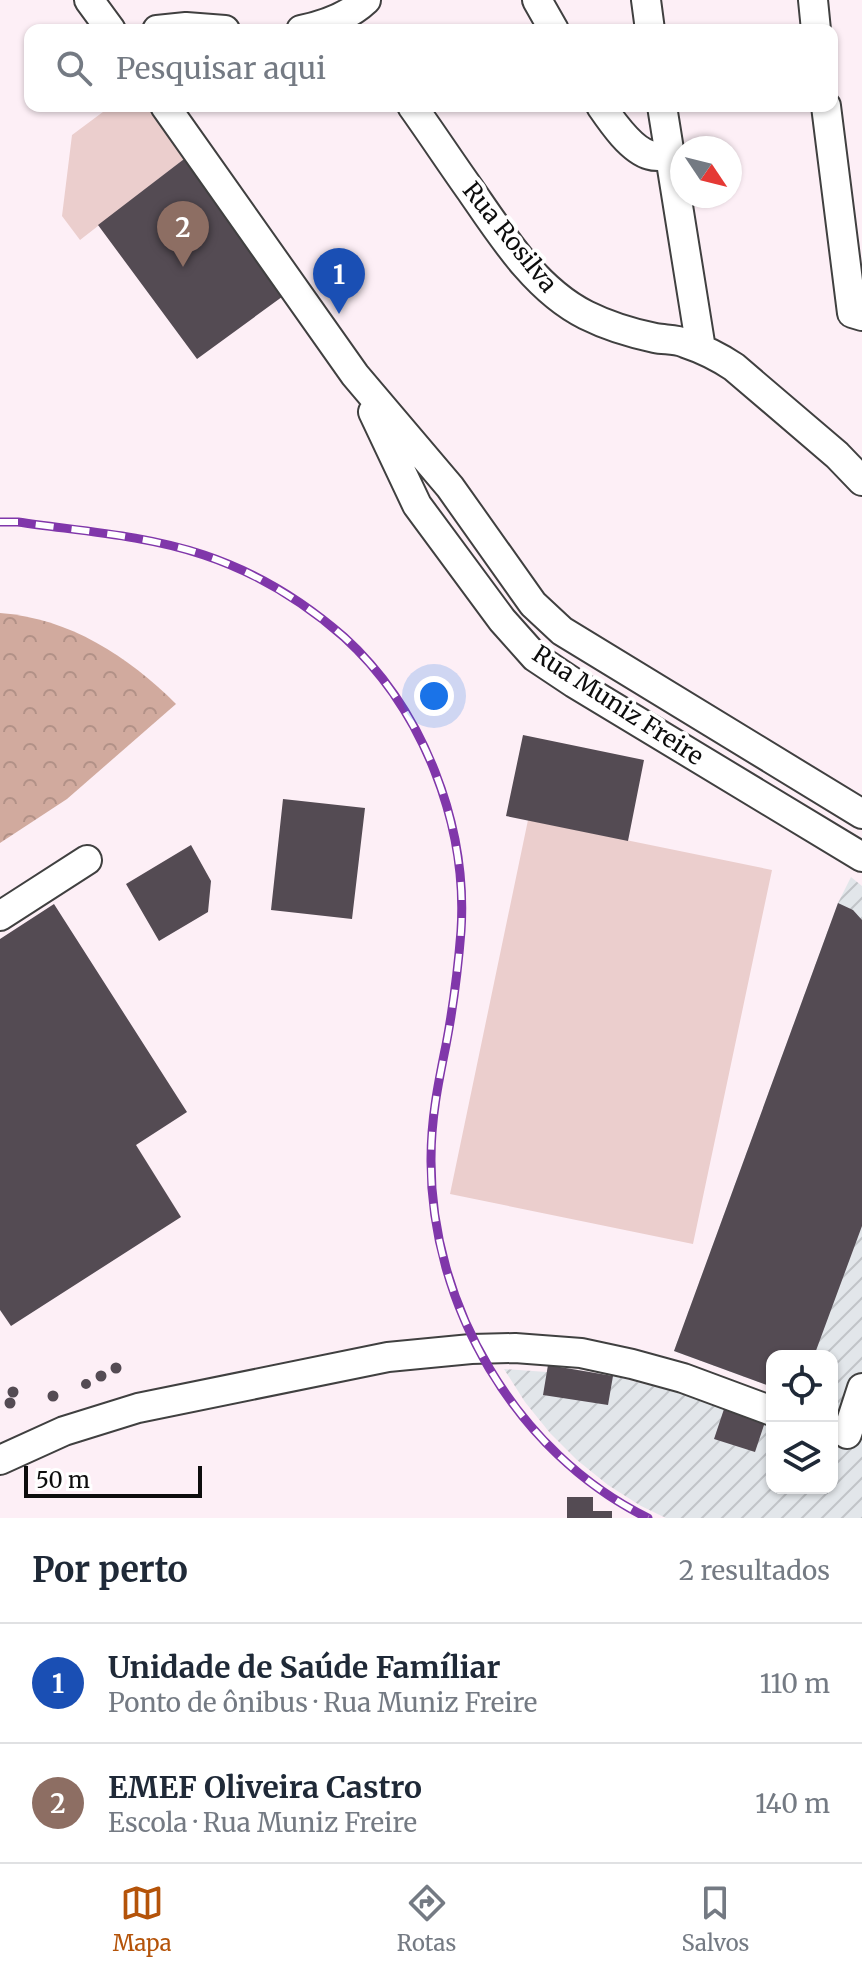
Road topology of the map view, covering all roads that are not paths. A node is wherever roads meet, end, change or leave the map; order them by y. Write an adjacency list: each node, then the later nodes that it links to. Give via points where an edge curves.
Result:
1 (89, 0): 6 (street)
2 (537, 0): 8 (street)
3 (646, 0): 9 (street)
4 (813, 0): 10 (street)
5 (358, 15): 7 (street)
6 (107, 24)
7 (325, 24)
8 (551, 24)
9 (649, 24)
10 (815, 24)
11 (169, 112): 19 (street, Rua Muniz Freire)
12 (416, 112): 18 (street, Rua Rosilva, via 508,242 562,300 620,329)
13 (605, 112): 16 (street, via 642,152)
14 (663, 112): 16 (street)
15 (827, 112): 17 (street)
16 (669, 155): 18 (street)
17 (857, 314)
18 (701, 349): 20 (street, Rua Rosilva, via 734,367)
19 (355, 375): 22 (street, Rua Muniz Freire, via 450,487 533,604 562,631); 23 (street, Rua Muniz Freire, via 417,505 535,657)
20 (850, 460): 21 (street, Rua Rosilva)
21 (862, 481)
22 (774, 760): 23 (street); 24 (street, Rua Muniz Freire)
23 (757, 794): 25 (street, Rua Muniz Freire)
24 (862, 814)
25 (862, 857)
26 (87, 860): 27 (street)
27 (0, 916)
28 (862, 1388): 30 (street)
29 (766, 1409): 31 (street, via 683,1378 593,1355 471,1349 388,1357 138,1408 64,1431)
30 (847, 1434)
31 (0, 1460)

